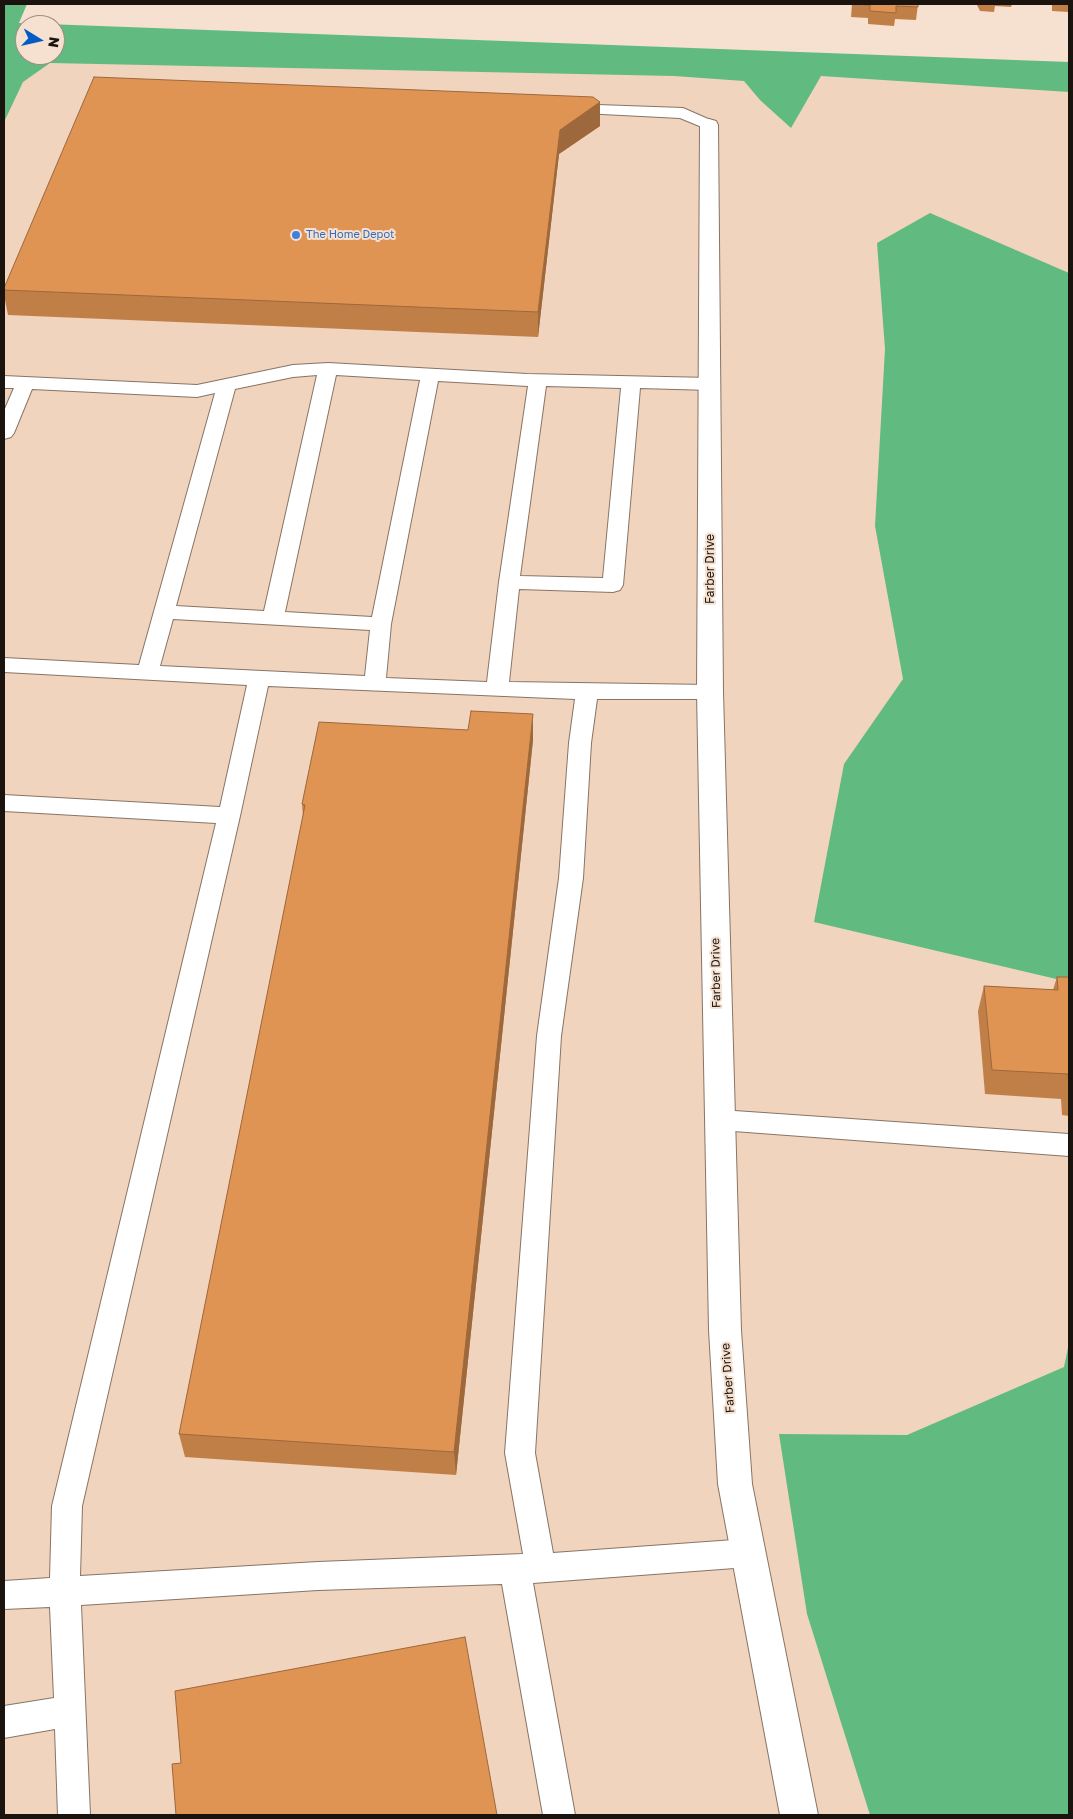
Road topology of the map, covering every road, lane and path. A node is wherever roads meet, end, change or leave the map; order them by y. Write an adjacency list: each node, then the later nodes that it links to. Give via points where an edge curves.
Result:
1 (558, 109): 2 (lane, via 683,113)
2 (709, 125): 9 (street, Farber Drive)
3 (328, 369): 4 (lane); 10 (lane, via 292,372); 14 (lane)
4 (430, 375): 5 (lane); 15 (lane)
5 (538, 380): 7 (lane); 12 (lane)
6 (4, 382): 8 (lane)
7 (631, 382): 9 (lane); 12 (lane, via 613,586)
8 (24, 383): 10 (lane, via 197,391); 11 (lane)
9 (711, 384): 22 (street, Farber Drive)
10 (226, 386): 13 (lane)
11 (4, 433)
12 (509, 582): 20 (lane)
13 (164, 612): 14 (lane); 17 (lane)
14 (273, 618): 15 (lane)
15 (381, 624): 19 (lane)
16 (4, 665): 17 (lane)
17 (148, 672): 18 (lane)
18 (259, 678): 19 (lane); 24 (lane)
19 (375, 684): 20 (lane)
20 (497, 689): 21 (lane)
21 (587, 692): 22 (lane); 28 (lane, via 580,743 571,878 549,1036 520,1453)
22 (710, 692): 25 (street, Farber Drive)
23 (4, 803): 24 (lane)
24 (229, 816): 29 (lane, via 67,1506)
25 (720, 1120): 26 (lane); 27 (street, Farber Drive, via 724,1330 734,1484)
26 (1069, 1145)
27 (748, 1553): 28 (lane); 35 (street, Farber Drive)
28 (528, 1568): 29 (lane, via 318,1576); 34 (lane)
29 (65, 1592): 30 (lane); 31 (lane)
30 (4, 1595)
31 (70, 1711): 32 (lane); 33 (lane)
32 (4, 1722)
33 (74, 1815)
34 (559, 1815)
35 (798, 1815)

